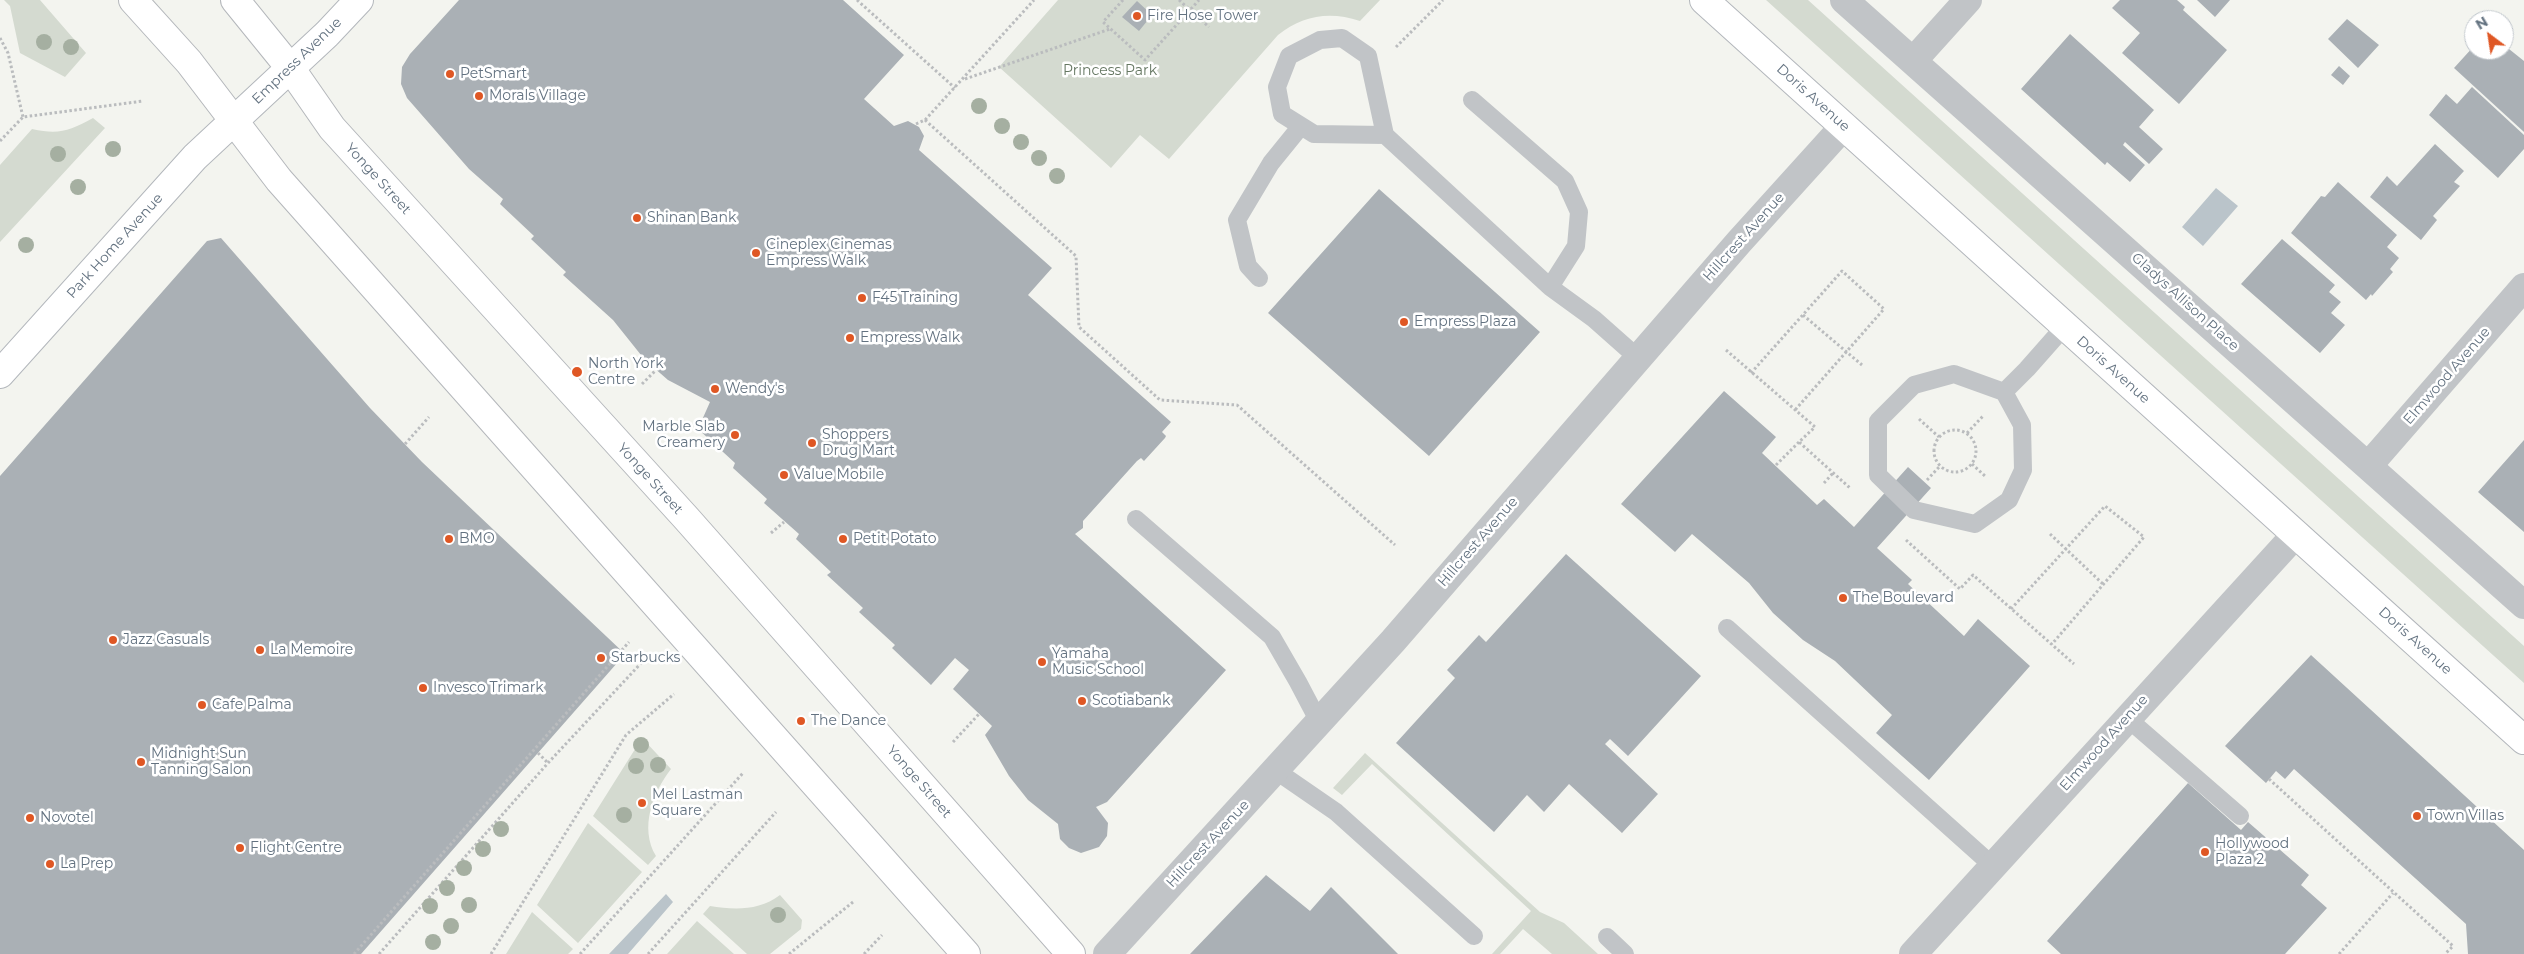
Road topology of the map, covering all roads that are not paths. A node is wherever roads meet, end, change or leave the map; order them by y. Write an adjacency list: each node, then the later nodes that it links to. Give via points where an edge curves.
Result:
1 (133, 0): 10 (main road, via 189,62)
2 (236, 0): 8 (main road, Yonge Street)
3 (359, 0): 8 (main road, Empress Avenue)
4 (1704, 0): 12 (main road, Doris Avenue)
5 (1844, 0): 7 (street, Gladys Allison Place)
6 (1968, 0): 7 (street)
7 (1913, 61): 21 (street, Gladys Allison Place)
8 (291, 69): 10 (main road, Empress Avenue); 35 (main road, Yonge Street, via 332,128 687,520)
9 (1472, 100): 15 (lane, via 1565,181 1579,212 1576,246)
10 (234, 121): 19 (main road, Park Home Avenue, via 195,157); 34 (main road, via 279,180)
11 (1301, 126): 13 (lane, via 1314,134); 13 (lane, via 1282,114 1277,87 1289,56 1320,40 1342,38 1368,56); 14 (lane, via 1271,162 1237,220 1248,266)
12 (1844, 126): 17 (main road, Doris Avenue); 18 (street, Hillcrest Avenue)
13 (1385, 135): 15 (lane)
14 (1259, 278)
15 (1550, 287): 18 (lane, via 1594,319)
16 (2524, 287): 21 (street, Elmwood Avenue)
17 (2065, 326): 20 (lane); 23 (main road, Doris Avenue)
18 (1638, 358): 27 (street, Hillcrest Avenue)
19 (0, 374)
20 (2004, 392): 20 (lane, via 1954,374 1914,385 1878,421 1878,475 1914,510 1975,524 2009,500 2023,470 2022,425)
21 (2369, 465): 24 (street, Gladys Allison Place)
22 (1136, 519): 27 (lane, via 1272,637)
23 (2296, 534): 26 (street, Elmwood Avenue); 28 (main road, Doris Avenue)
24 (2524, 605)
25 (1726, 628): 31 (lane)
26 (2127, 718): 30 (lane); 31 (street, Elmwood Avenue)
27 (1319, 722): 29 (street, Hillcrest Avenue)
28 (2524, 740)
29 (1275, 770): 32 (lane, via 1336,812); 36 (street, Hillcrest Avenue)
30 (2240, 816)
31 (1993, 866): 38 (street, Elmwood Avenue)
32 (1474, 936)
33 (1606, 938): 37 (lane)
34 (966, 954)
35 (1071, 954)
36 (1107, 954)
37 (1625, 954)
38 (1914, 954)

